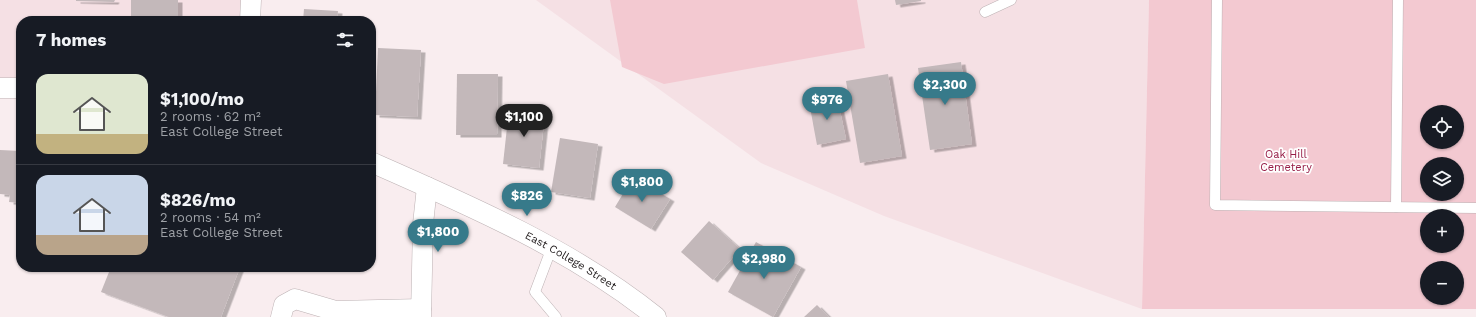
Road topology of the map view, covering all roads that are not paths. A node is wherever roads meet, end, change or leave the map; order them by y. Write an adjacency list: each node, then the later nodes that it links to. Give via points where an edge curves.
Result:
1 (251, 0): 6 (street)
2 (1011, 0): 5 (lane)
3 (1217, 0): 11 (lane, via 1215,205)
4 (1398, 0): 11 (lane)
5 (985, 12)
6 (250, 16)
7 (0, 88): 8 (street)
8 (16, 88)
9 (376, 164): 10 (street, East College Street)
10 (427, 187): 13 (street, East College Street); 15 (street, via 423,224)
11 (1396, 207): 12 (lane)
12 (1476, 208)
13 (552, 248): 16 (lane, via 535,292); 17 (street, East College Street, via 638,302)
14 (283, 311): 15 (street, via 296,299 336,311)
15 (421, 313)
16 (556, 317)
17 (656, 317)

